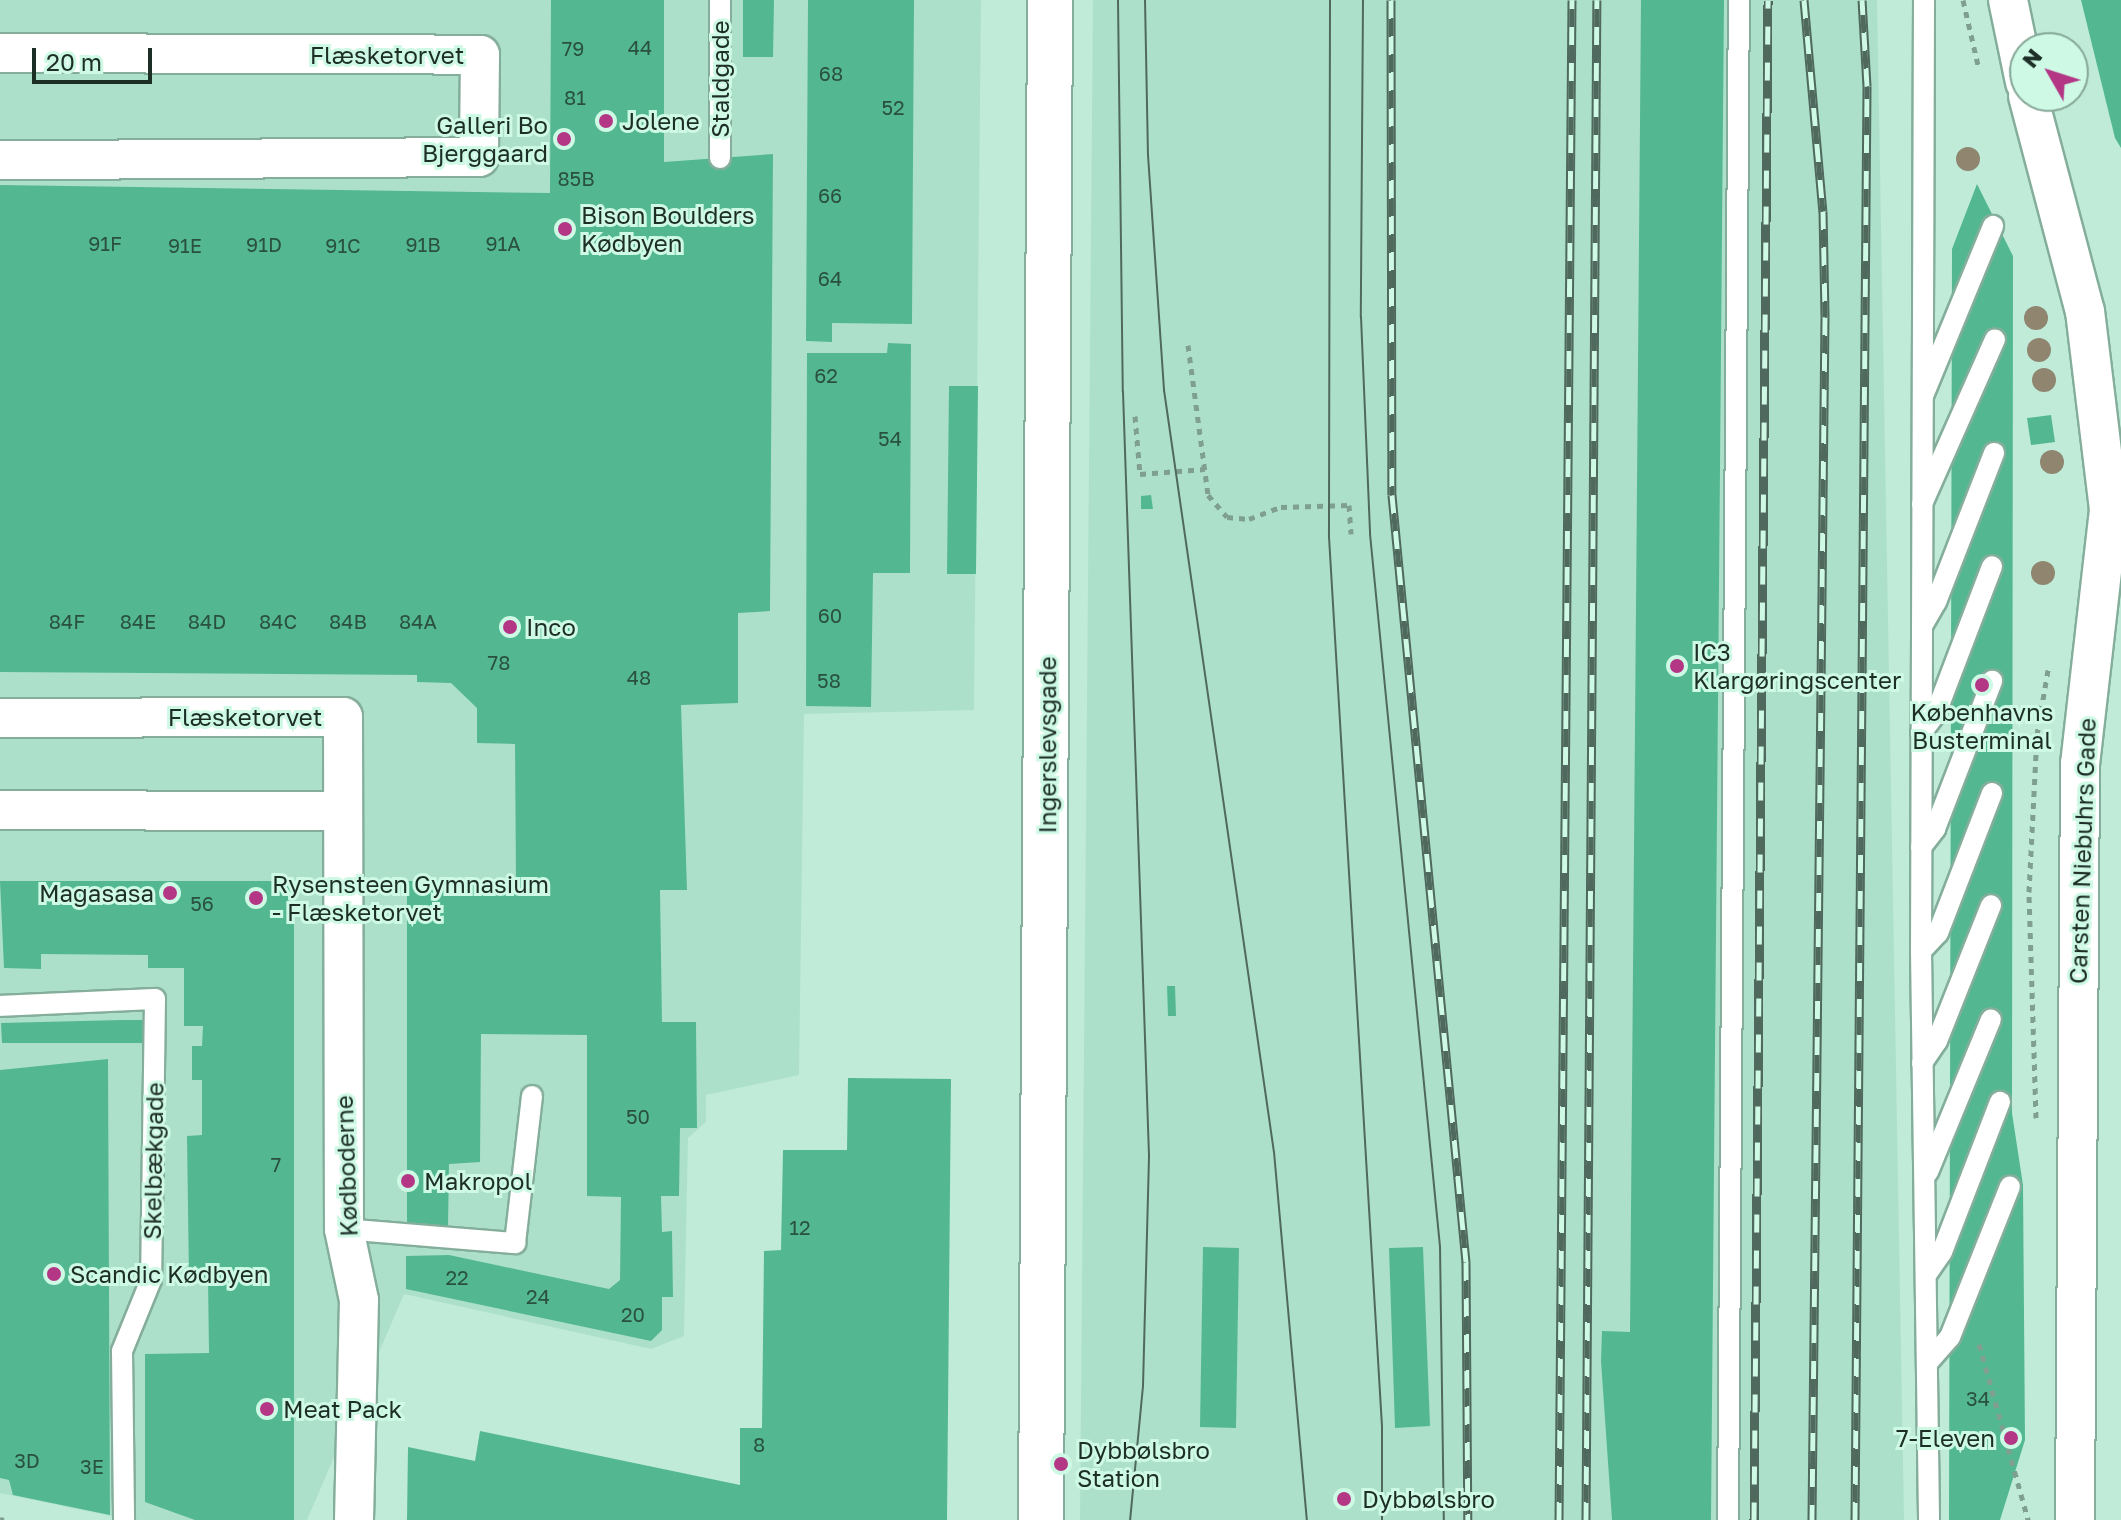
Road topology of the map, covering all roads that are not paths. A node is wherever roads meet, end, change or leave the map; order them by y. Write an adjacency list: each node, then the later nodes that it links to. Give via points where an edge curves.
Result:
1 (720, 0): 9 (lane, Staldgade)
2 (1050, 0): 37 (street, Ingerslevsgade, via 1046,1179)
3 (1739, 0): 40 (lane)
4 (1924, 0): 13 (lane, via 1926,270)
5 (2008, 0): 6 (street)
6 (2015, 32)
7 (0, 53): 10 (street, Flæsketorvet, via 480,55 480,70 479,157)
8 (2032, 112): 42 (street, Carsten Niebuhrs Gade, via 2085,311 2109,510 2080,763)
9 (720, 158)
10 (0, 160)
11 (1993, 226): 13 (lane)
12 (1995, 339): 15 (lane)
13 (1920, 400): 15 (lane)
14 (1994, 453): 17 (lane)
15 (1921, 507): 17 (lane)
16 (1992, 566): 20 (lane, via 1936,713)
17 (1921, 628): 20 (lane)
18 (1992, 681): 24 (lane, via 1935,829)
19 (0, 718): 23 (street, Flæsketorvet, via 343,717)
20 (1921, 733): 24 (lane)
21 (1992, 793): 26 (lane, via 1938,933)
22 (0, 810): 23 (street)
23 (342, 811): 34 (street, Kødboderne)
24 (1921, 847): 26 (lane)
25 (1991, 905): 29 (lane, via 1937,1041)
26 (1921, 951): 29 (lane)
27 (0, 1006): 38 (lane, Skelbækgade, via 155,999 151,1280 122,1351)
28 (1991, 1019): 32 (lane)
29 (1922, 1064): 32 (lane)
30 (532, 1096): 34 (lane, via 515,1243)
31 (2000, 1102): 35 (lane, via 1942,1252)
32 (1928, 1172): 35 (lane)
33 (2010, 1186): 36 (lane, via 1950,1337)
34 (344, 1229): 39 (street, Kødboderne, via 359,1300)
35 (1928, 1272): 36 (lane)
36 (1929, 1361): 41 (lane)
37 (1036, 1510)
38 (124, 1520)
39 (354, 1520)
40 (1728, 1520)
41 (1929, 1520)
42 (2075, 1520)

